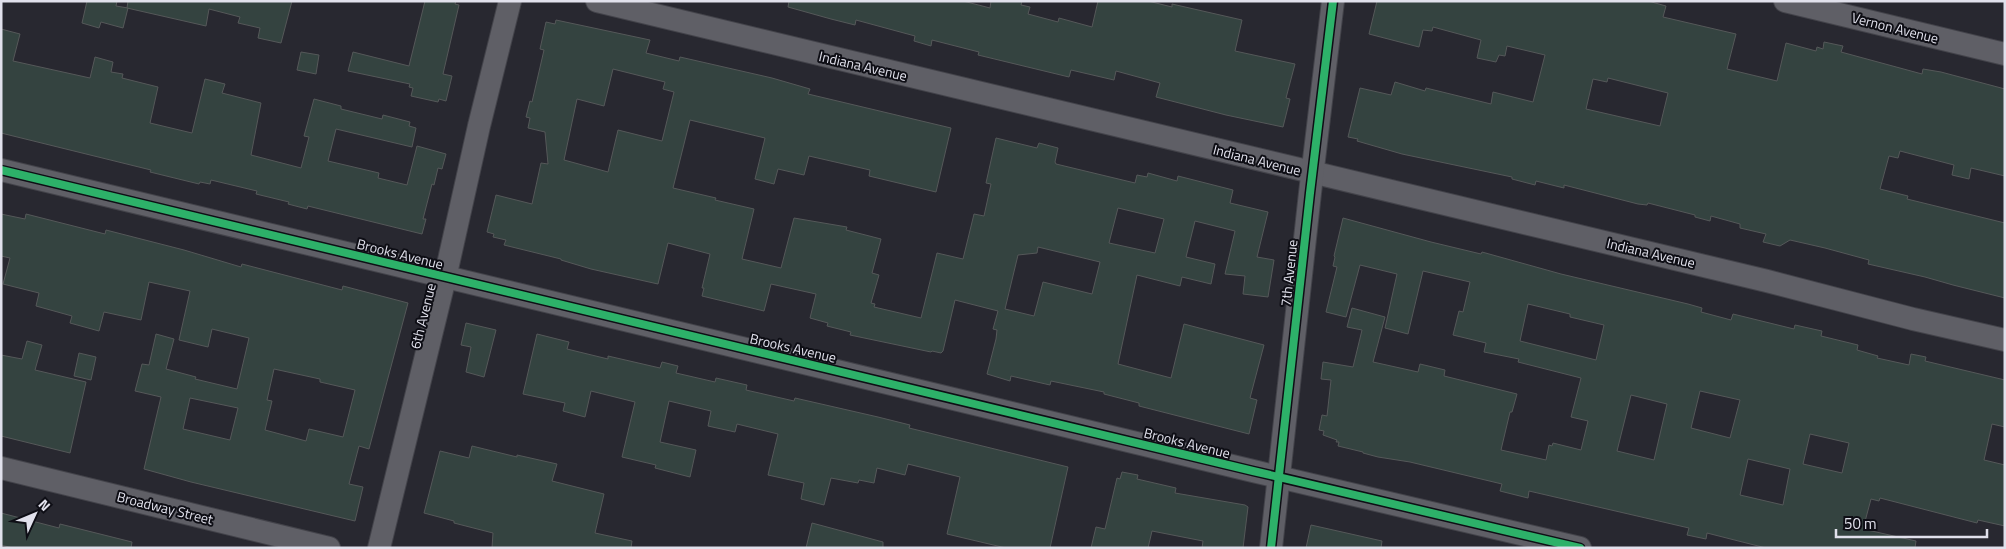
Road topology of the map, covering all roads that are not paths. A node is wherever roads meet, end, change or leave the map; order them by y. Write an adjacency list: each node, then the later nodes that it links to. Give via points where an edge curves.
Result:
1 (510, 1): 8 (street, 6th Avenue)
2 (597, 1): 7 (street, Indiana Avenue)
3 (1333, 1): 7 (street, 7th Avenue)
4 (1785, 1): 5 (street, Vernon Avenue)
5 (2005, 54)
6 (1, 170): 8 (street, Brooks Avenue)
7 (1313, 173): 9 (street, Indiana Avenue); 11 (street, 7th Avenue)
8 (445, 278): 11 (street, Brooks Avenue); 13 (street, 6th Avenue)
9 (2005, 340)
10 (1, 468): 12 (street, Broadway Street)
11 (1279, 477): 14 (street, 7th Avenue); 15 (street, Brooks Avenue)
12 (329, 548)
13 (379, 548)
14 (1271, 548)
15 (1580, 548)

